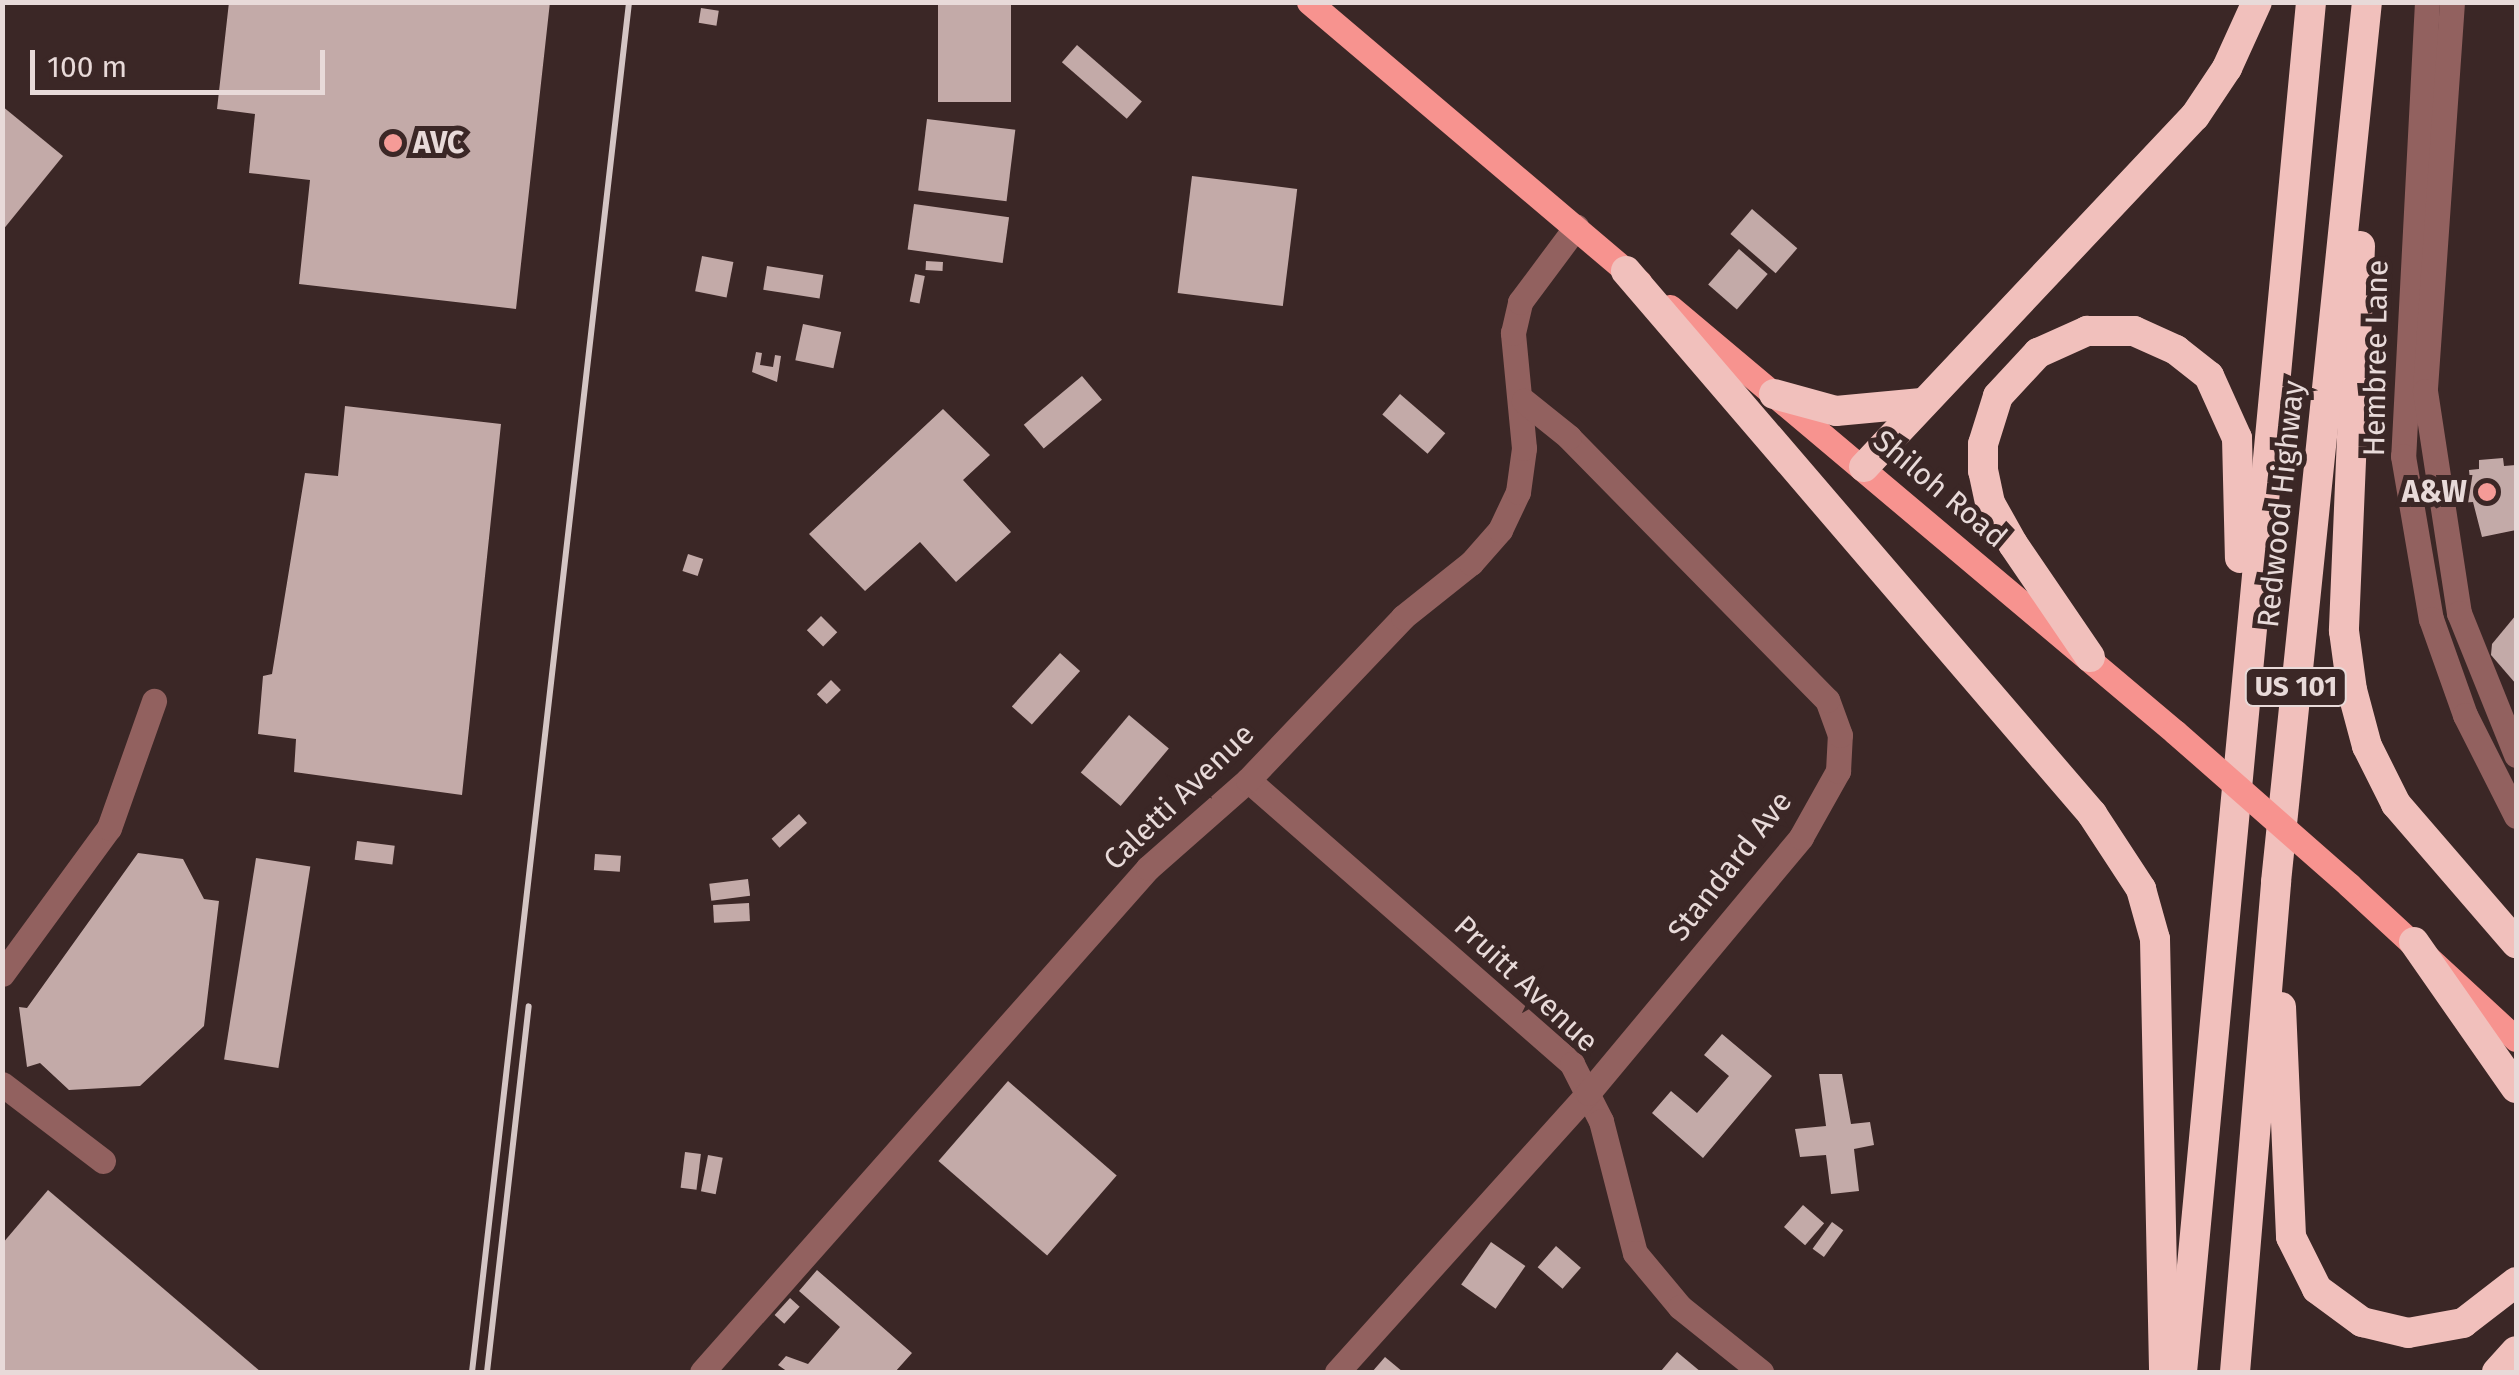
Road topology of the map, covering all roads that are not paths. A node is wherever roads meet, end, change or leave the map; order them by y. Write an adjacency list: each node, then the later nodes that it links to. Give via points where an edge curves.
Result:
1 (1308, 2): 8 (main road, Shiloh Road)
2 (2256, 2): 12 (highway, via 2227,68 2195,116)
3 (2311, 2): 16 (highway, Redwood Highway / US 101)
4 (2367, 2): 7 (highway, Redwood Highway / US 101)
5 (2427, 2): 19 (street, Hembree Lane, via 2403,456 2431,619 2465,715)
6 (2452, 2): 17 (street, Hembree Lane, via 2425,392 2459,613)
7 (2360, 90): 20 (highway, Redwood Highway / US 101); 22 (highway, via 2360,324 2344,631 2352,690 2367,746 2396,804)
8 (1576, 227): 9 (main road, Shiloh Road); 11 (street, Caletti Avenue, via 1520,302 1513,334)
9 (1626, 271): 10 (main road, Shiloh Road); 34 (highway, via 2092,814 2141,889 2156,938)
10 (1774, 394): 12 (highway, via 1836,410); 13 (main road, Shiloh Road)
11 (1524, 401): 18 (street, Caletti Avenue, via 1518,492 1500,530 1403,618); 27 (street, Standard Ave, via 1569,437 1826,700 1840,734 1838,771 1801,837)
12 (1922, 403): 13 (highway)
13 (1864, 466): 14 (main road, Shiloh Road)
14 (2090, 657): 16 (highway, via 1990,503 1982,444 1998,396 2038,353 2087,331 2134,331 2201,368 2230,415 2238,460); 21 (main road, Shiloh Road, bridge)
15 (154, 701): 23 (street, via 109,828)
16 (2242, 711): 35 (highway, Redwood Highway / US 101)
17 (2516, 756)
18 (1248, 780): 27 (street, Pruitt Avenue, via 1544,1038 1572,1064); 31 (street, Caletti Avenue, via 1148,868)
19 (2516, 816)
20 (2276, 882): 29 (highway, via 2291,1237 2300,1265 2338,1308 2389,1331 2463,1323); 36 (highway, Redwood Highway / US 101)
21 (2414, 942): 24 (main road, Shiloh Road); 26 (highway)
22 (2516, 943)
23 (2, 974)
24 (2516, 1040)
25 (2, 1084): 28 (street)
26 (2516, 1088)
27 (1588, 1092): 32 (street, Standard Ave); 33 (street, Pruitt Avenue, via 1635,1253 1680,1307)
28 (103, 1161)
29 (2516, 1282)
30 (2516, 1351): 37 (highway)
31 (702, 1372)
32 (1337, 1372)
33 (1761, 1372)
34 (2164, 1372)
35 (2182, 1372)
36 (2236, 1372)
37 (2496, 1372)

